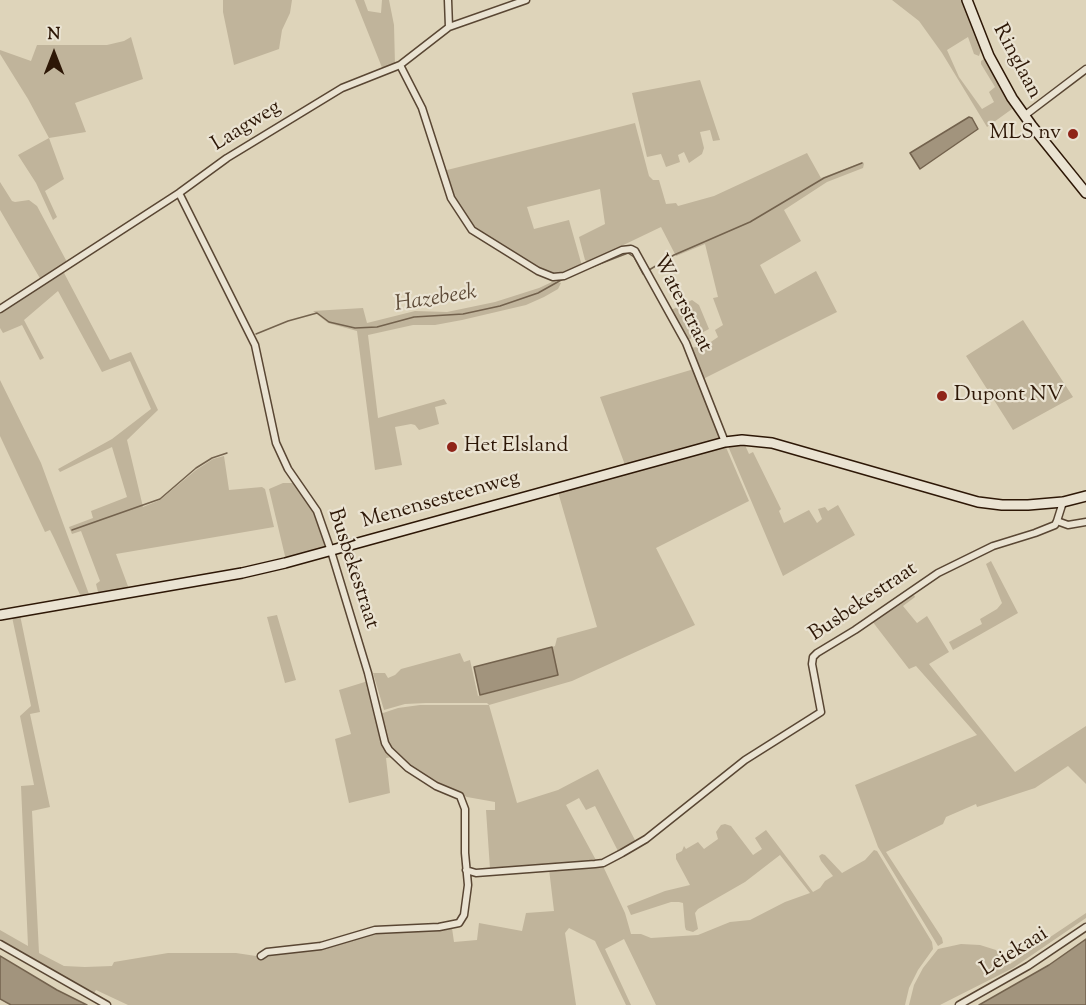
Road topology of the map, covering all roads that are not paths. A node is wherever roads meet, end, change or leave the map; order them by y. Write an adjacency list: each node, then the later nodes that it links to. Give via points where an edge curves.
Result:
1 (448, 0): 4 (street)
2 (526, 0): 4 (street, Laagweg)
3 (967, 0): 7 (street, Ringlaan, via 989,56)
4 (449, 27): 5 (street, Laagweg)
5 (400, 65): 8 (street, Laagweg, via 342,88); 11 (street, Waterstraat, via 422,108 451,198 472,230 553,277 564,276 622,250 634,251 686,343)
6 (1086, 69): 7 (street)
7 (1024, 116): 9 (street, Ringlaan)
8 (179, 192): 10 (street, Laagweg); 16 (street, Busbekestraat, via 255,345 276,443 288,469 317,511)
9 (1086, 193)
10 (0, 309)
11 (725, 442): 13 (street, Menensesteenweg, via 772,443 978,502 1028,506); 16 (street, Menensesteenweg)
12 (1086, 496): 13 (street, Menensesteenweg)
13 (1063, 502): 14 (street)
14 (1057, 521): 15 (street, via 1068,525); 18 (street, Busbekestraat, via 938,573 817,653 812,663 821,712 745,760 622,853 595,864 476,873)
15 (1086, 522)
16 (332, 551): 17 (street, Menensesteenweg, via 242,573); 18 (street, Busbekestraat, via 385,743 408,768 460,796 465,809)
17 (0, 615)
18 (466, 870): 21 (street, Busbekestraat, via 464,915 455,925 375,930 321,946)
19 (1086, 927): 23 (street, Leiekaai)
20 (0, 944): 22 (street)
21 (261, 956)
22 (107, 1005)
23 (959, 1005)

